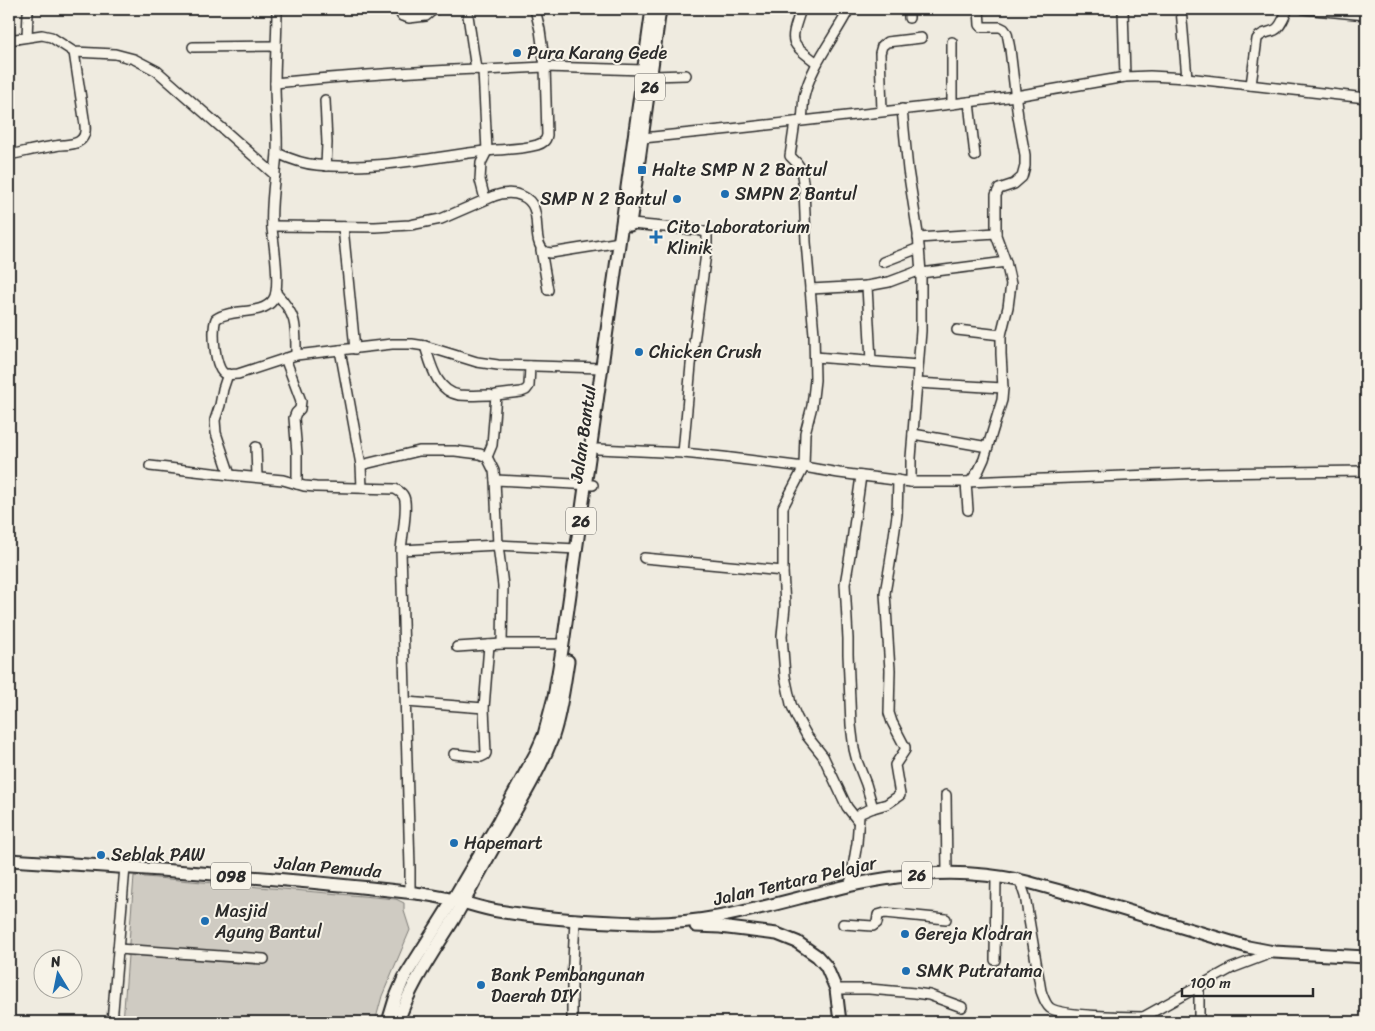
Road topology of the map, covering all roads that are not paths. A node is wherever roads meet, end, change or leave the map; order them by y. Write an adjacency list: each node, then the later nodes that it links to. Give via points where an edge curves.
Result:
1 (278, 9): 23 (street)
2 (398, 9): 3 (street, via 402,16 409,18 426,16)
3 (437, 9)
4 (467, 9): 28 (street)
5 (535, 9): 27 (street)
6 (652, 9): 29 (main road, Jalan Bantul / 26)
7 (660, 9): 29 (main road, Jalan Bantul / 26)
8 (801, 9): 26 (street, via 794,43)
9 (849, 9): 26 (street)
10 (909, 9): 18 (street)
11 (979, 9): 35 (street, via 982,27 1000,27 1007,33)
12 (1123, 9): 31 (street)
13 (1181, 9): 32 (street)
14 (1288, 9): 34 (street, via 1278,27 1257,39)
15 (1304, 9): 17 (street)
16 (28, 13): 19 (street)
17 (1366, 15)
18 (909, 18)
19 (27, 37): 21 (street); 25 (street, via 51,37)
20 (921, 38): 41 (street, via 887,42 882,46)
21 (9, 40)
22 (952, 42): 39 (street)
23 (276, 46): 24 (street); 33 (street)
24 (193, 48)
25 (74, 52): 46 (street, via 85,125 83,137 74,143); 49 (street, via 115,54 150,66)
26 (817, 63): 42 (street)
27 (546, 67): 28 (street); 29 (street); 44 (street, via 546,139 532,146)
28 (480, 69): 33 (street, via 382,73); 44 (street)
29 (648, 73): 30 (street); 43 (main road, Jalan Bantul / 26); 56 (main road, Jalan Bantul / 26)
30 (686, 75)
31 (1125, 77): 32 (street); 35 (street)
32 (1187, 78): 34 (street)
33 (275, 83): 45 (street)
34 (1251, 86): 36 (street)
35 (1016, 96): 38 (street); 54 (street, via 1025,166 1019,181 997,191)
36 (1366, 98)
37 (325, 100): 48 (street)
38 (969, 102): 39 (street); 47 (street)
39 (952, 104): 40 (street)
40 (902, 109): 41 (street); 55 (street)
41 (882, 111): 42 (street)
42 (798, 121): 43 (street); 63 (street, via 790,156 801,169 804,188)
43 (643, 138): 51 (main road, Jalan Bantul / 26)
44 (487, 151): 48 (street, via 380,165); 50 (street, via 481,163 480,180)
45 (277, 154): 48 (street, via 309,165); 49 (street)
46 (9, 155)
47 (975, 156)
48 (326, 166)
49 (276, 172): 52 (street)
50 (485, 199): 53 (street, via 425,223); 58 (street, via 509,193 528,199)
51 (630, 224): 85 (main road, Jalan Bantul / 26); 86 (street, via 697,230 707,235)
52 (272, 226): 53 (street); 65 (street)
53 (342, 227): 69 (street)
54 (996, 233): 55 (street); 60 (street)
55 (918, 238): 57 (street)
56 (620, 240): 58 (street, via 551,253); 77 (main road, Jalan Bantul / 26)
57 (919, 248): 59 (street); 61 (street)
58 (542, 250): 64 (street)
59 (883, 262)
60 (1006, 262): 61 (street); 67 (street, via 1011,284)
61 (921, 272): 62 (street); 75 (street)
62 (867, 286): 63 (street); 74 (street)
63 (810, 289): 72 (street)
64 (548, 290)
65 (276, 293): 71 (street, via 292,315); 78 (street, via 267,306 216,319 218,362 222,372)
66 (957, 330): 67 (street)
67 (1001, 335): 80 (street)
68 (425, 346): 69 (street, via 392,344); 76 (street, via 489,364); 81 (street, via 433,371 444,388 458,395)
69 (355, 349): 70 (street)
70 (340, 350): 71 (street); 88 (street)
71 (296, 355): 73 (street)
72 (814, 357): 74 (street); 90 (street, via 814,393 805,433)
73 (285, 358): 78 (street, via 238,374); 99 (street, via 301,401 294,418)
74 (871, 361): 75 (street)
75 (918, 365): 79 (street)
76 (530, 366): 77 (street); 87 (street, via 526,390 496,394 492,445)
77 (602, 368): 100 (main road, Jalan Bantul / 26)
78 (228, 374): 92 (street, via 215,420)
79 (916, 383): 80 (street); 82 (street)
80 (1004, 388): 84 (street)
81 (490, 395)
82 (913, 434): 84 (street); 98 (street)
83 (256, 447): 94 (street)
84 (988, 447): 97 (street, via 979,470)
85 (598, 449): 86 (street); 100 (main road, Jalan Bantul / 26)
86 (683, 453): 90 (street)
87 (487, 457): 88 (street, via 455,451 419,451); 95 (street)
88 (361, 464): 101 (street)
89 (150, 466): 92 (street)
90 (804, 466): 93 (street); 107 (street, via 783,507)
91 (1366, 471): 97 (street)
92 (230, 475): 94 (street)
93 (861, 476): 96 (street); 116 (street, via 845,584 854,749)
94 (257, 477): 99 (street)
95 (495, 480): 100 (street); 103 (street)
96 (898, 480): 98 (street); 116 (street, via 897,515 885,593 889,713 905,750 895,765 900,796)
97 (969, 481): 98 (street); 102 (street)
98 (911, 482)
99 (297, 484): 101 (street)
100 (590, 484): 104 (main road, Jalan Bantul / 26); 125 (main road, Jalan Bantul / 26, via 562,697 553,734 531,785)
101 (362, 488): 105 (street, via 395,489 402,494 405,505)
102 (968, 510)
103 (498, 544): 104 (street); 105 (street); 108 (street, via 503,586)
104 (576, 549): 109 (main road, Jalan Bantul / 26)
105 (401, 550): 112 (street)
106 (644, 558): 107 (street)
107 (783, 571): 117 (street, via 783,657 792,704 802,728 826,763 847,807)
108 (502, 644): 109 (street); 110 (street)
109 (563, 644): 125 (main road, Jalan Bantul / 26, via 544,735)
110 (489, 645): 111 (street); 113 (street)
111 (457, 647)
112 (406, 702): 113 (street); 124 (street)
113 (484, 708): 114 (street, via 485,755)
114 (454, 754)
115 (946, 795): 120 (street)
116 (873, 808): 117 (street, via 861,813)
117 (858, 821): 123 (street)
118 (9, 860): 119 (main road, Jalan Pemuda / 098)
119 (125, 868): 124 (main road, Jalan Pemuda / 098); 130 (street)
120 (947, 873): 121 (main road, Jalan Tentara Pelajar / 26); 123 (main road, Jalan Tentara Pelajar / 26)
121 (996, 877): 122 (main road, Jalan Tentara Pelajar / 26); 134 (street)
122 (1020, 881): 131 (main road, Jalan Tentara Pelajar / 26); 138 (street, via 1041,991 1050,1009)
123 (850, 884): 128 (main road, Jalan Tentara Pelajar / 26, via 707,919)
124 (410, 892): 125 (main road, Jalan Pemuda / 098)
125 (458, 901): 126 (main road, Jalan Tentara Pelajar / 26, via 498,911); 140 (main road, via 404,978); 141 (main road, via 414,984)
126 (575, 919): 128 (main road, Jalan Tentara Pelajar / 26); 142 (street)
127 (946, 919): 129 (street, via 885,913 878,915 876,925)
128 (644, 923): 136 (main road, via 777,934 797,942 817,956 826,966)
129 (843, 924)
130 (118, 949): 133 (street); 139 (street)
131 (1274, 952): 132 (main road, Jalan Tentara Pelajar / 26); 135 (street, via 1232,968)
132 (1366, 957)
133 (264, 959)
134 (995, 960)
135 (1199, 986): 138 (street); 145 (street)
136 (836, 989): 137 (street, via 915,993); 143 (main road)
137 (962, 1007)
138 (1142, 1017): 144 (street)
139 (112, 1022)
140 (388, 1022)
141 (398, 1022)
142 (572, 1022)
143 (840, 1022)
144 (1133, 1022)
145 (1199, 1022)

